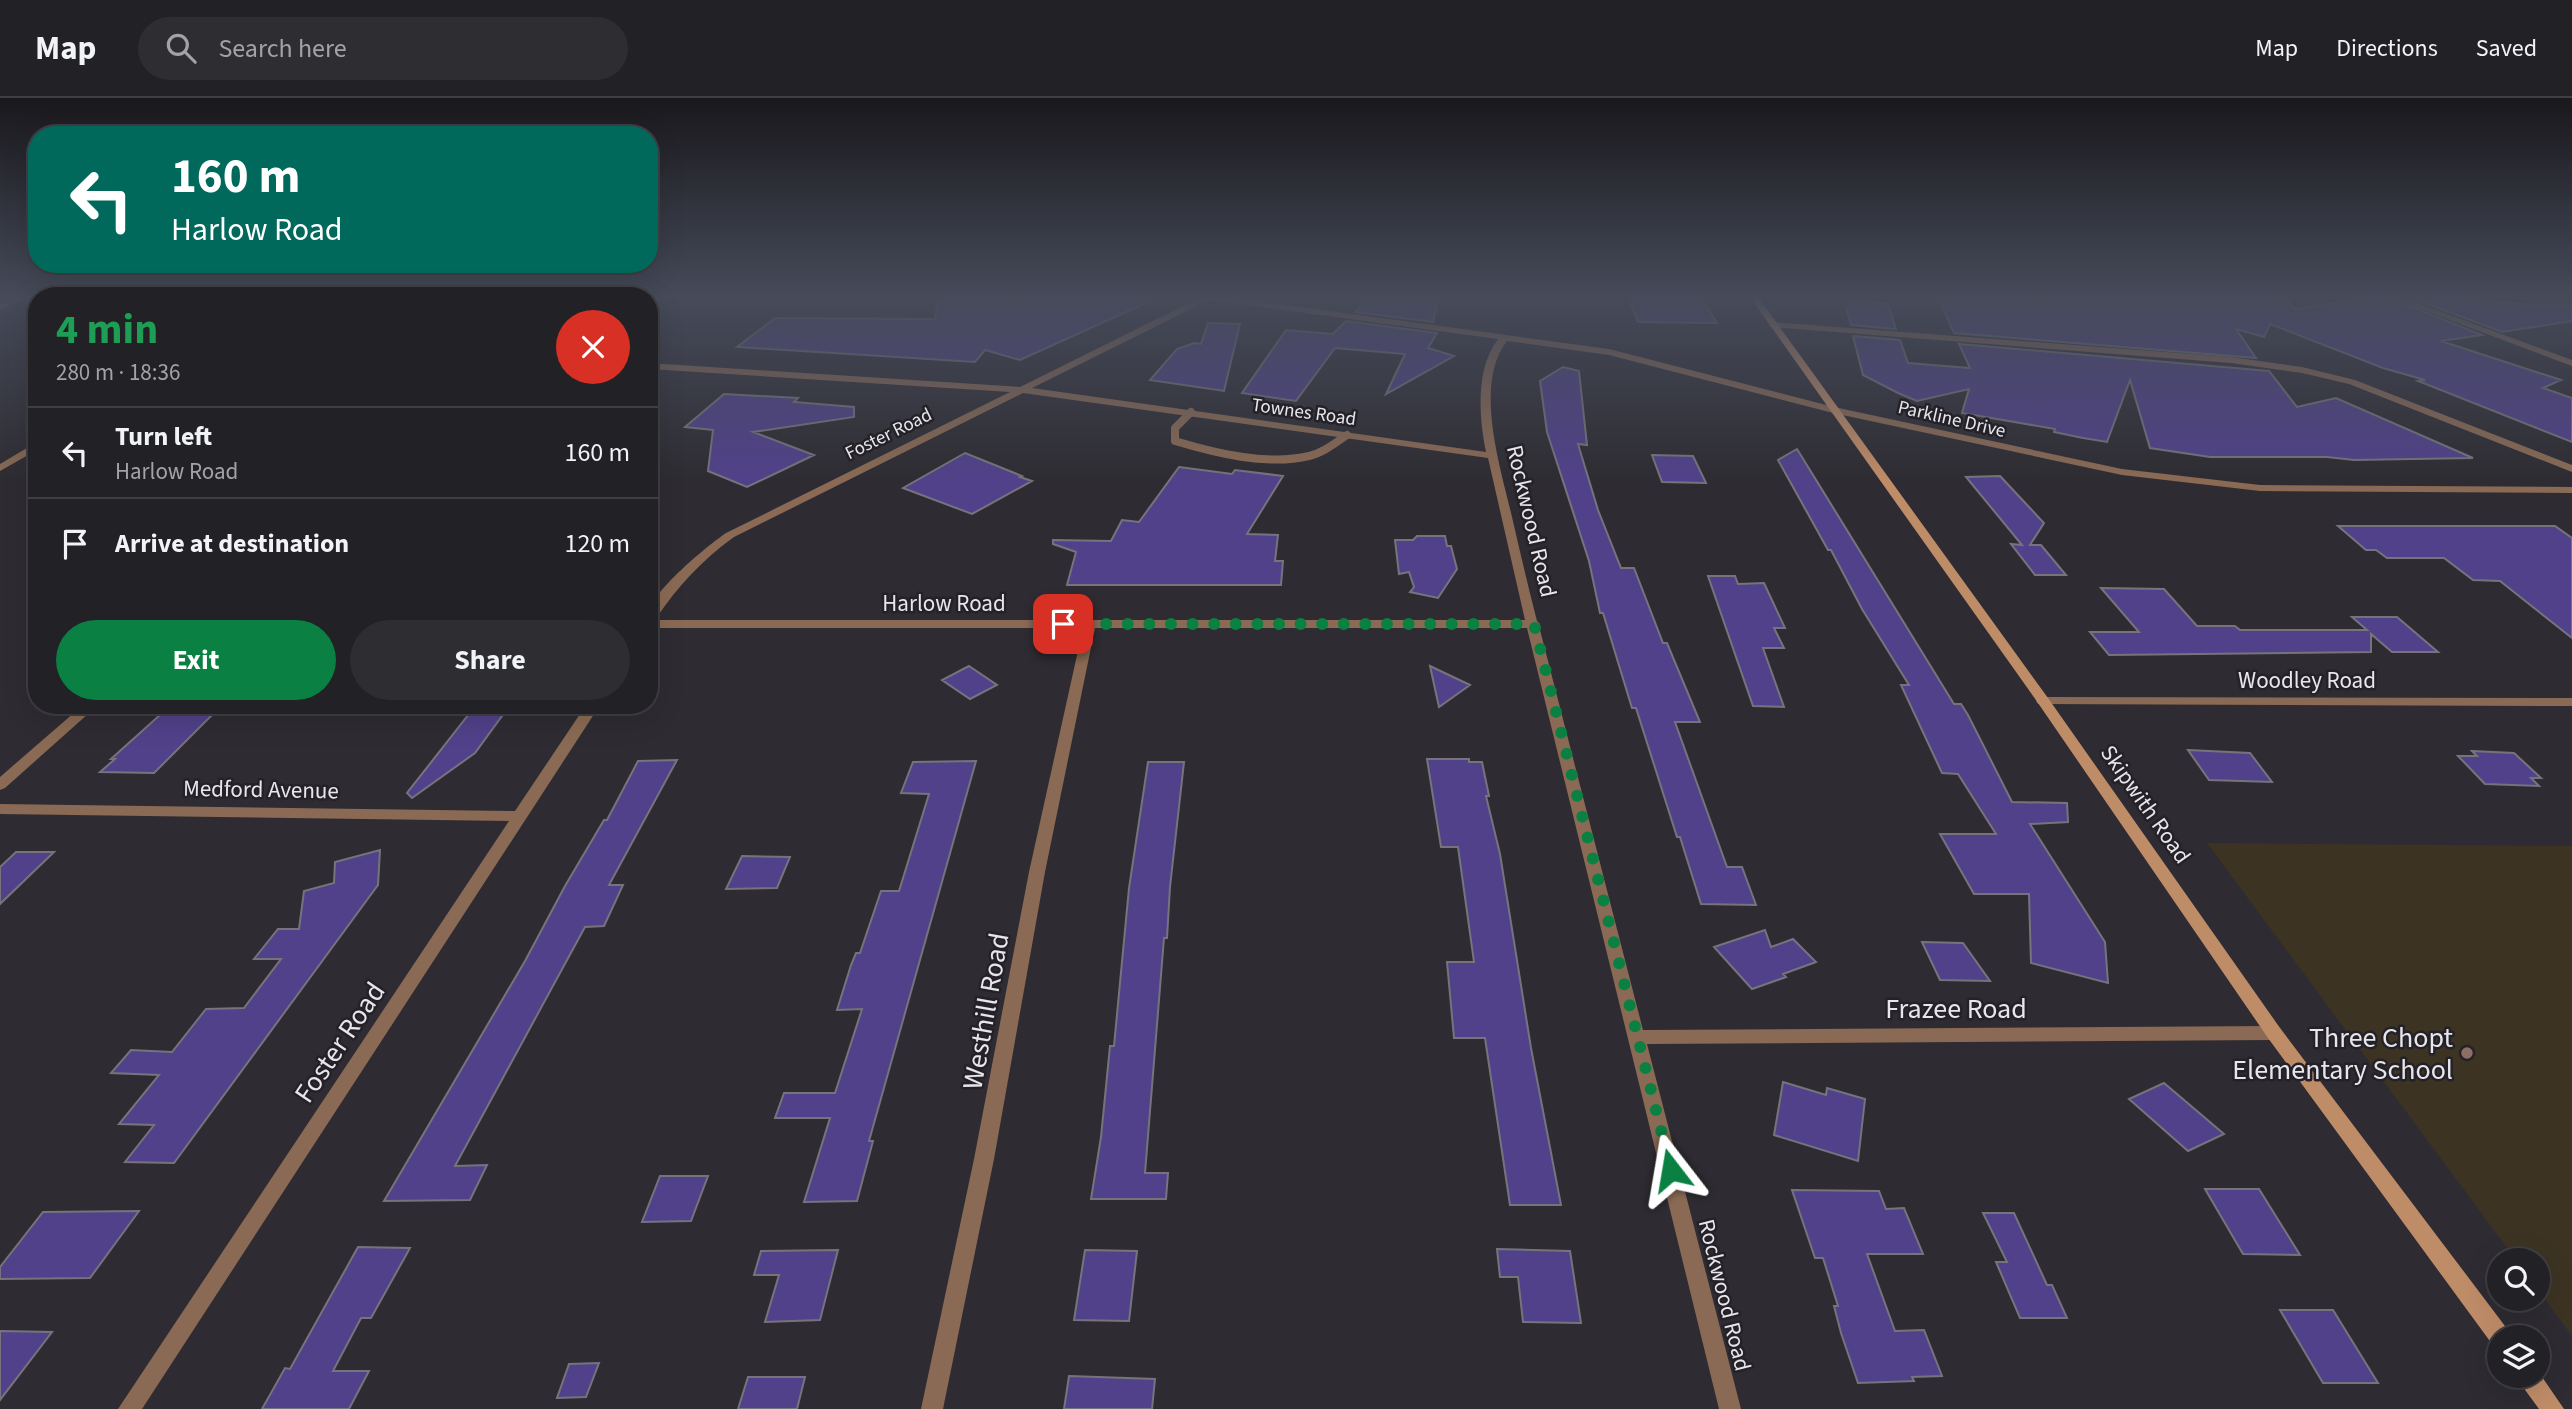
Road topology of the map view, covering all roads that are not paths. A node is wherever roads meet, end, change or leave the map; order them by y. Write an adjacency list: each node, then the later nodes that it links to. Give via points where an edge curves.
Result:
1 (1088, 358): 7 (street, Foster Road)
2 (1493, 358): 12 (street, Rockwood Road, via 1486,382 1487,432)
3 (1637, 358): 8 (street, Parkline Drive)
4 (1796, 358): 8 (main road, Skipwith Road)
5 (2207, 358): 14 (street, via 2302,370 2382,393)
6 (658, 367): 7 (street, Townes Road)
7 (1025, 390): 9 (street, Townes Road); 16 (street, Foster Road, via 730,535 677,578)
8 (1833, 410): 15 (street, Parkline Drive, via 2168,480 2294,489); 20 (main road, Skipwith Road)
9 (1191, 412): 10 (street, Townes Road); 10 (lane, via 1175,428 1175,441 1229,452 1307,457)
10 (1347, 435): 12 (street, Townes Road)
11 (28, 451): 13 (street)
12 (1493, 456): 19 (street, Rockwood Road)
13 (0, 468)
14 (2572, 469)
15 (2572, 490)
16 (658, 608)
17 (658, 622): 18 (street, Harlow Road)
18 (1090, 624): 19 (street, Harlow Road); 32 (street, Westhill Road)
19 (1534, 624): 28 (street, Rockwood Road)
20 (2043, 701): 21 (street, Woodley Road); 27 (main road, Skipwith Road)
21 (2572, 702)
22 (81, 714): 24 (street)
23 (587, 714): 26 (street, Foster Road)
24 (0, 785)
25 (0, 808): 26 (street, Medford Avenue)
26 (522, 816): 31 (street, Foster Road)
27 (2274, 1032): 28 (street, Frazee Road); 29 (main road, Skipwith Road)
28 (1638, 1037): 33 (street, Rockwood Road)
29 (2491, 1325)
30 (2537, 1388): 34 (main road)
31 (129, 1409)
32 (932, 1409)
33 (1730, 1409)
34 (2553, 1409)

